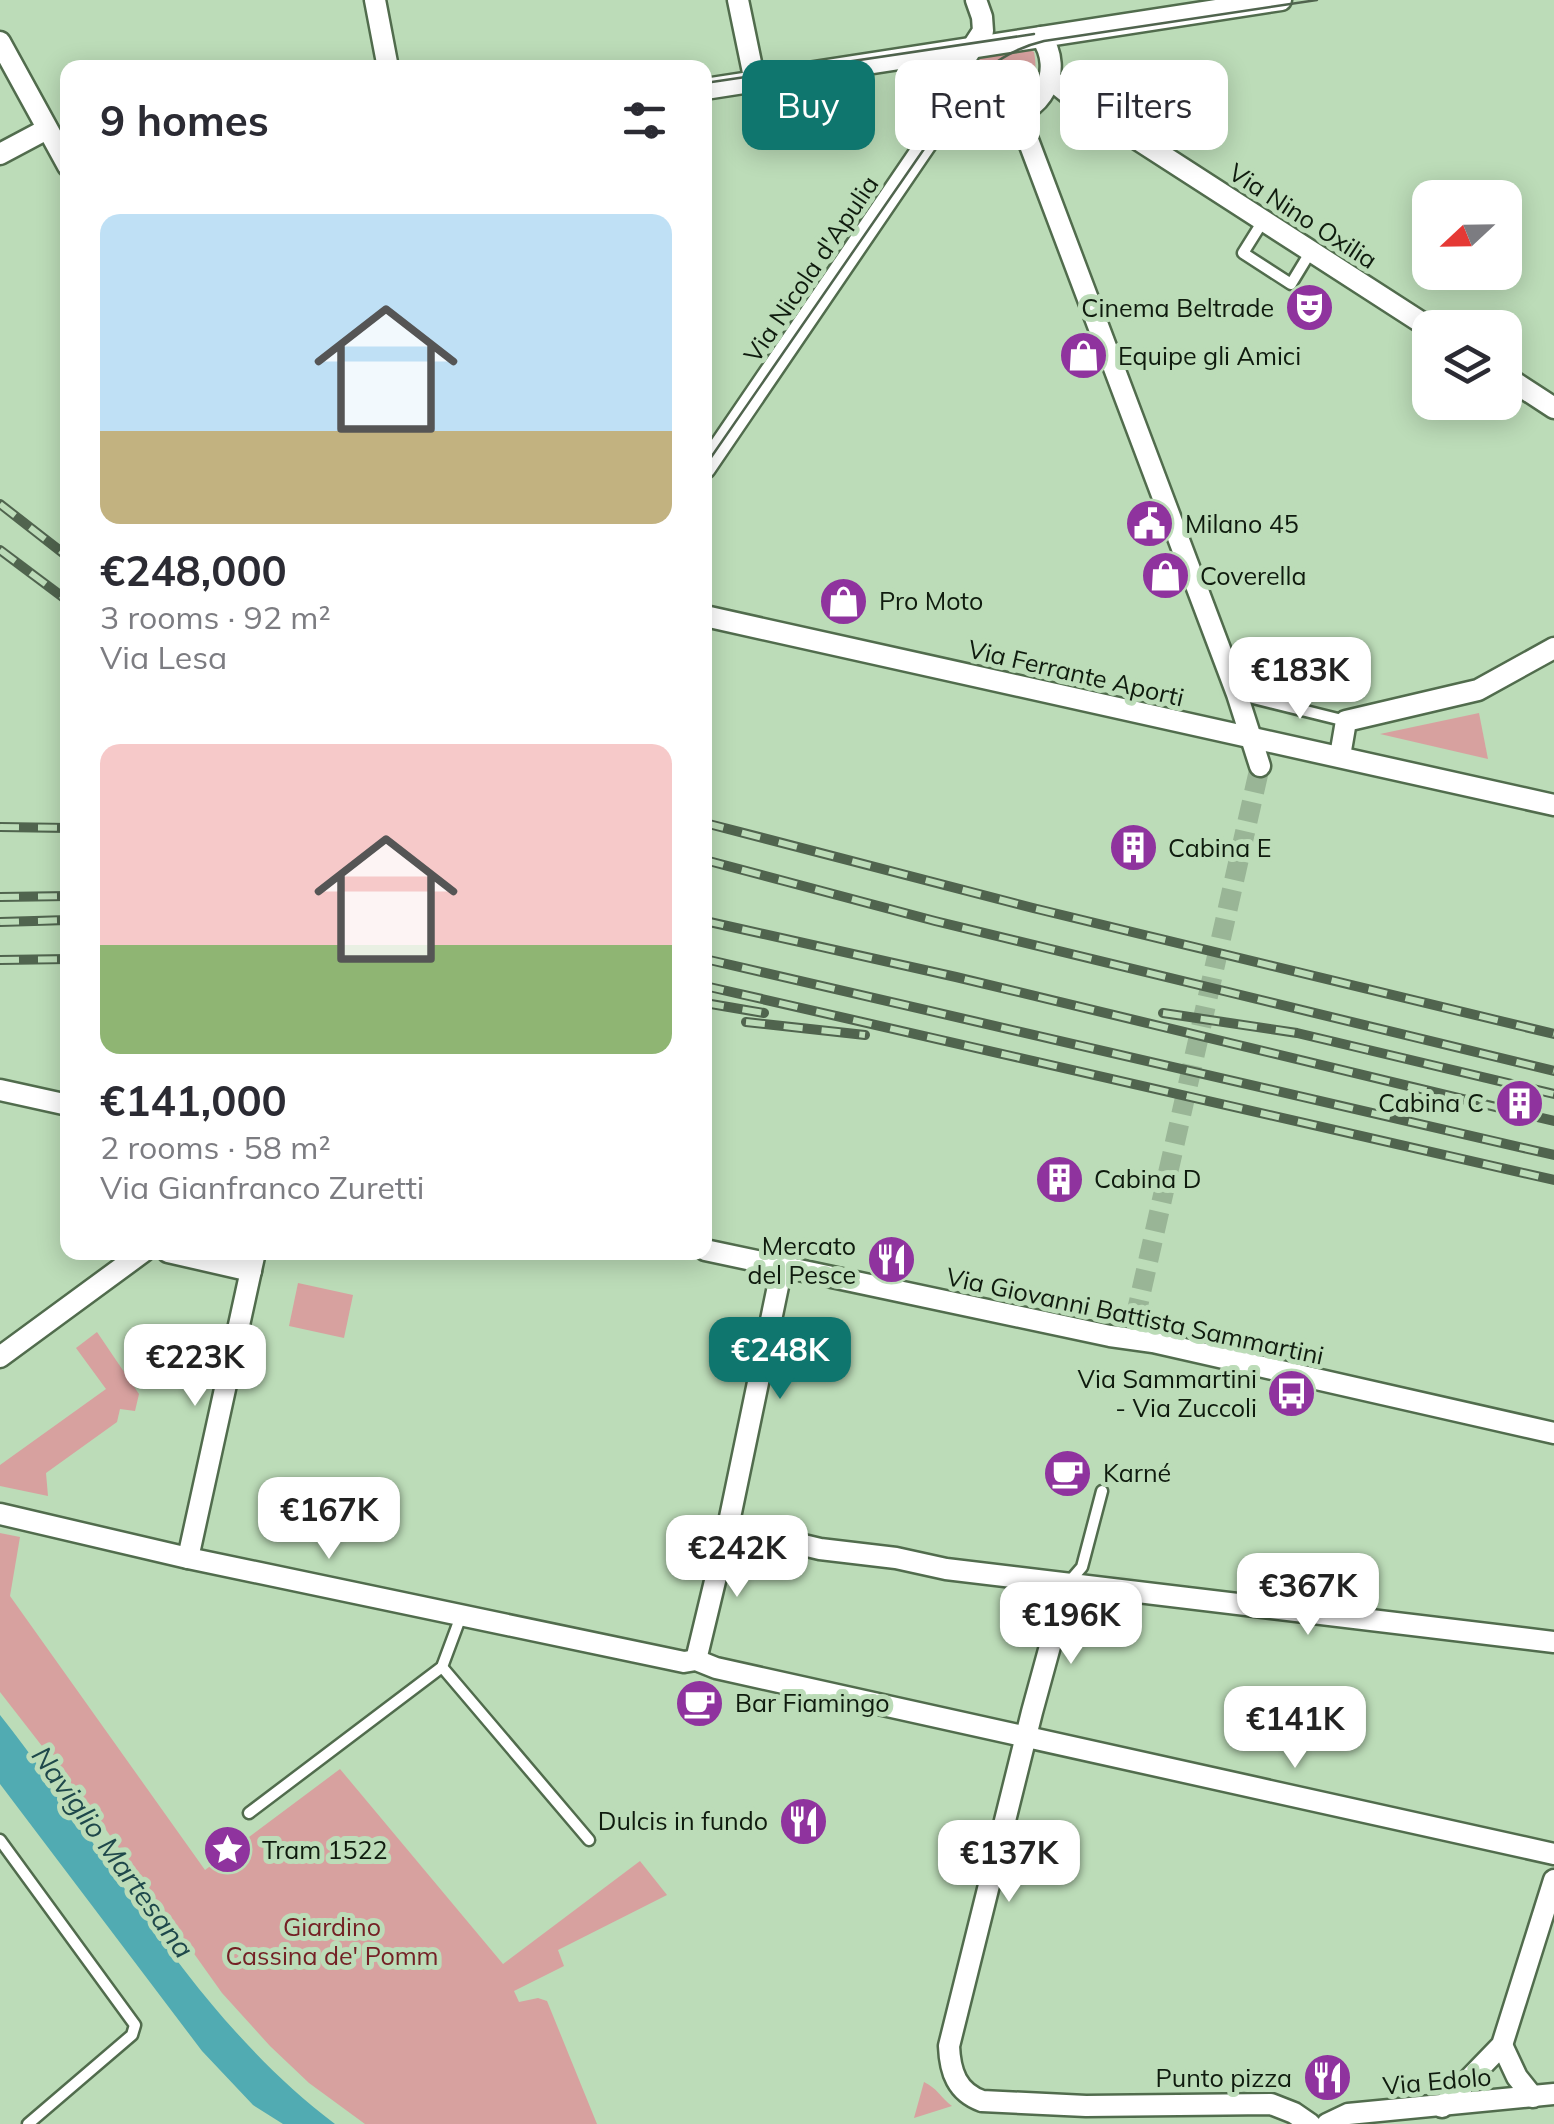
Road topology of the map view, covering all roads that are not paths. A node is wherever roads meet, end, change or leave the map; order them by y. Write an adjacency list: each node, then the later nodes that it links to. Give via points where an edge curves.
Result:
1 (375, 0): 8 (street)
2 (738, 0): 9 (street)
3 (976, 0): 7 (street, via 983,32)
4 (1282, 0): 5 (street)
5 (1040, 37): 7 (street); 12 (street)
6 (0, 42): 16 (street)
7 (971, 46): 10 (street); 11 (street)
8 (386, 60)
9 (750, 60)
10 (963, 60)
11 (875, 62)
12 (1050, 79): 15 (street); 21 (street, Via Nino Oxilia)
13 (742, 84): 14 (street)
14 (712, 88)
15 (1040, 97)
16 (47, 129): 19 (street); 20 (street)
17 (922, 150): 26 (street, Via Nicola d'Apulia)
18 (1032, 150): 29 (street)
19 (60, 152)
20 (0, 154)
21 (1264, 220): 22 (street, Via Nino Oxilia); 22 (lane, via 1243,253 1291,284)
22 (1312, 251): 23 (street, Via Nino Oxilia)
23 (1412, 316)
24 (1522, 387): 25 (street)
25 (1554, 408)
26 (712, 458)
27 (712, 618): 31 (street, Via Ferrante Aporti)
28 (1554, 648): 30 (street, via 1478,690)
29 (1237, 694): 30 (lane); 31 (street)
30 (1346, 721): 32 (street)
31 (1250, 736): 32 (street, Via Ferrante Aporti); 33 (street)
32 (1340, 756): 34 (street, Via Ferrante Aporti)
33 (1260, 766)
34 (1554, 804)
35 (0, 1090): 36 (street)
36 (60, 1103)
37 (712, 1252): 40 (street, Via Giovanni Battista Sammartini)
38 (131, 1260): 41 (street)
39 (253, 1262): 46 (street)
40 (782, 1267): 42 (street, Via Giovanni Battista Sammartini, via 1132,1329); 45 (street)
41 (0, 1357)
42 (1554, 1432)
43 (1102, 1491): 47 (lane, via 1082,1567)
44 (0, 1514): 46 (street)
45 (728, 1528): 47 (street, via 820,1549); 50 (street)
46 (188, 1558): 48 (street)
47 (1068, 1584): 49 (street); 52 (street)
48 (461, 1615): 50 (street); 51 (lane)
49 (1554, 1642)
50 (696, 1660): 52 (street)
51 (442, 1667): 53 (lane); 54 (lane)
52 (1026, 1737): 56 (street); 61 (street, via 949,2060 968,2096)
53 (249, 1813)
54 (589, 1840)
55 (1, 1845): 62 (lane, via 135,2026)
56 (1554, 1854)
57 (1554, 1880): 58 (street)
58 (1502, 2045): 59 (street, via 1517,2077); 60 (street)
59 (1543, 2095): 60 (street, Via Edolo)
60 (1442, 2106): 64 (street, Via Edolo, via 1344,2114)
61 (1086, 2115): 63 (street, via 1271,2104)
62 (28, 2124)
63 (1310, 2124)
64 (1327, 2124)

